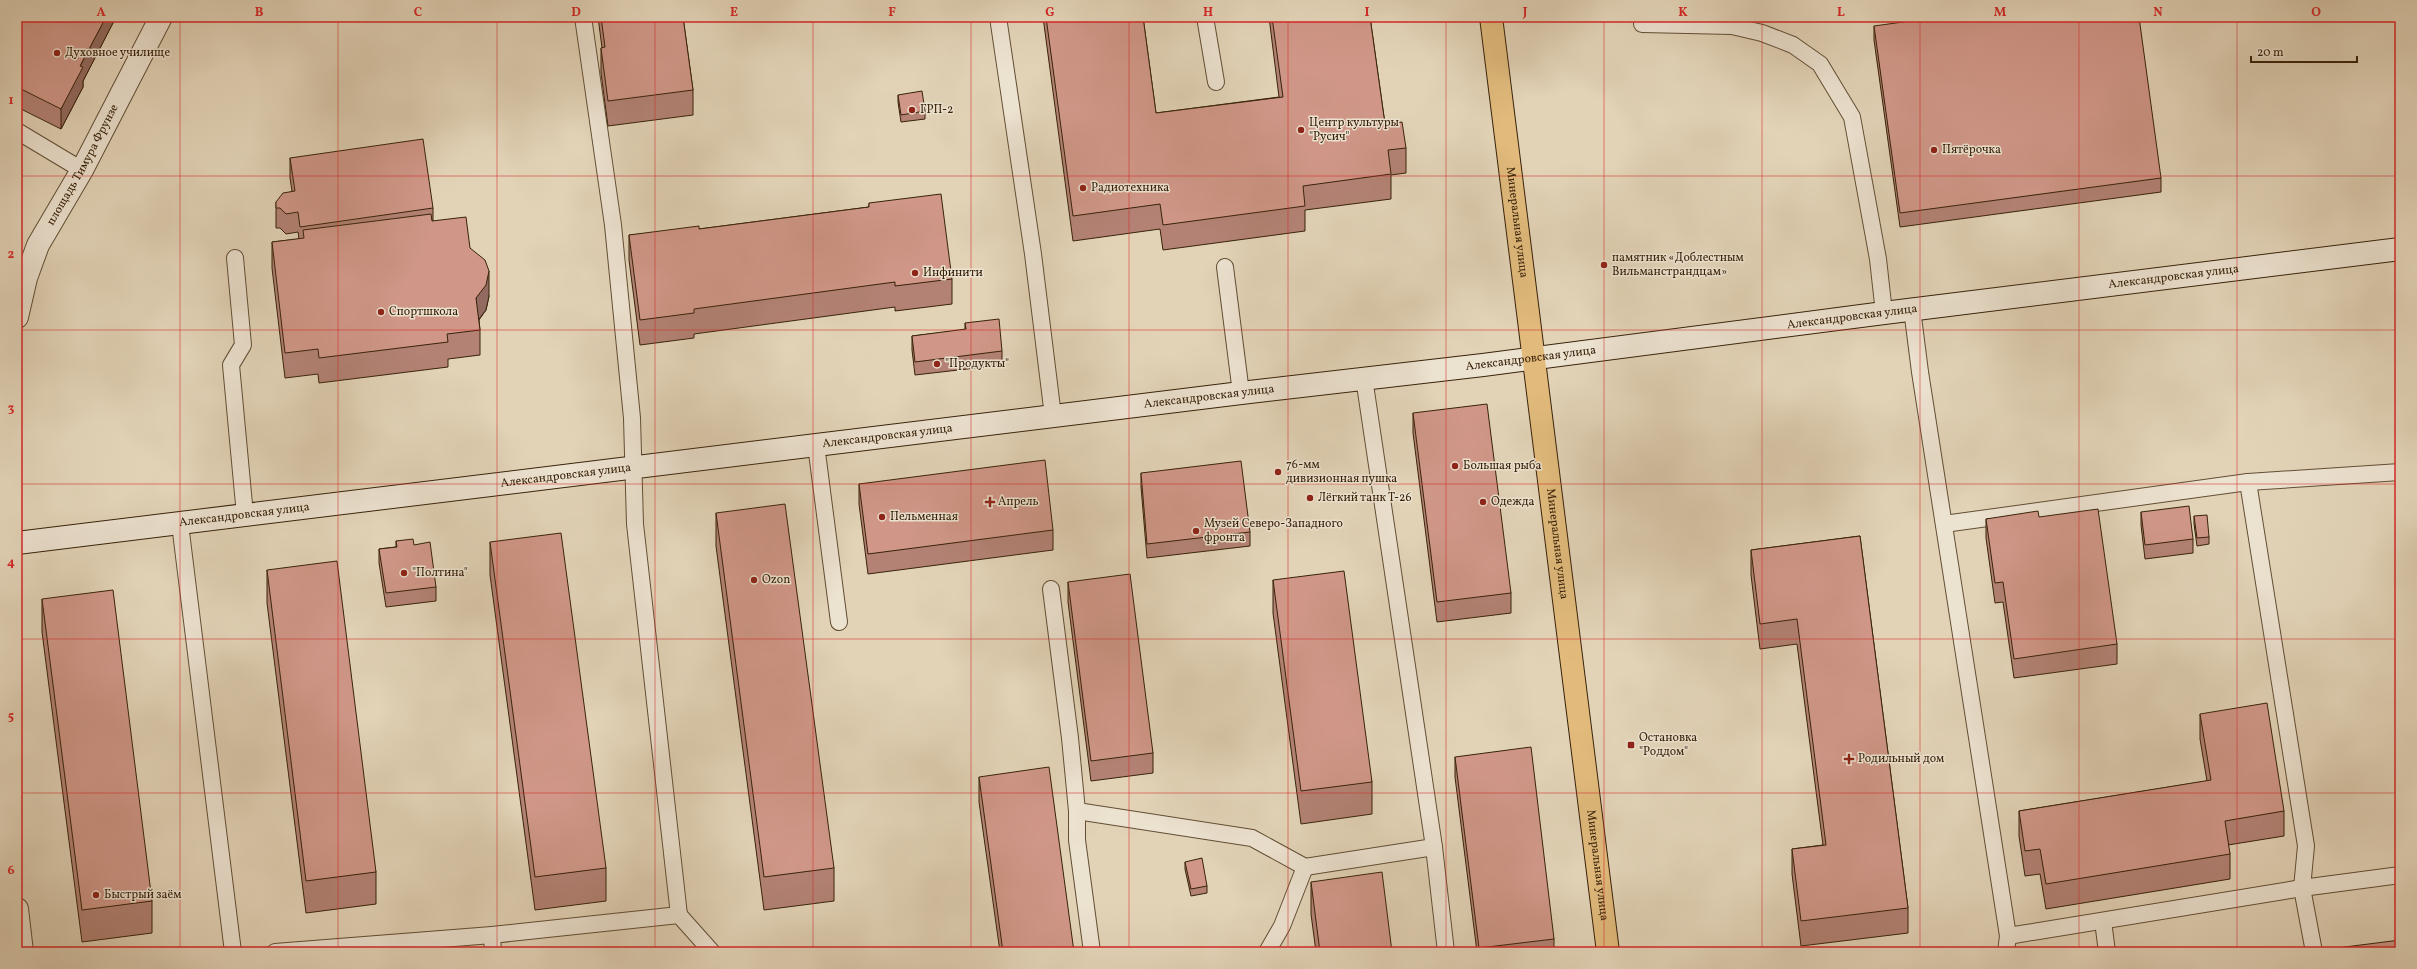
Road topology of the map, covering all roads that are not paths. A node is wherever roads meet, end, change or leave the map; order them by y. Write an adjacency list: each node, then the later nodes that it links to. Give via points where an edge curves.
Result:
1 (161, 17): 10 (street, площадь Тимура Фрунзе)
2 (583, 17): 22 (lane, via 613,225 632,418)
3 (998, 17): 20 (lane, via 1033,254)
4 (1205, 17): 8 (lane)
5 (1492, 17): 17 (main road, Минеральная улица)
6 (1703, 21): 7 (lane); 15 (lane, via 1762,33 1792,44 1820,64 1852,117 1878,259)
7 (1642, 24)
8 (1216, 82)
9 (17, 131): 10 (lane)
10 (82, 170): 16 (street, площадь Тимура Фрунзе, via 38,245 26,278)
11 (2400, 249): 14 (street, Александровская улица)
12 (235, 258): 25 (lane, via 243,345 231,365)
13 (1225, 267): 19 (lane)
14 (1912, 309): 15 (street, Александровская улица); 27 (lane)
15 (1884, 313): 17 (street, Александровская улица)
16 (17, 317)
17 (1534, 358): 18 (street, Александровская улица); 50 (main road, Минеральная улица)
18 (1364, 378): 19 (street, Александровская улица); 32 (lane)
19 (1240, 393): 20 (street, Александровская улица)
20 (1053, 416): 21 (street, Александровская улица)
21 (816, 445): 22 (street, Александровская улица); 30 (lane)
22 (633, 468): 25 (street, Александровская улица); 37 (lane, via 636,532)
23 (2400, 472): 24 (lane)
24 (2248, 482): 27 (lane); 35 (lane, via 2306,846)
25 (245, 515): 26 (street, Александровская улица)
26 (180, 524): 28 (street, Александровская улица); 43 (lane)
27 (1944, 524): 40 (lane)
28 (17, 544)
29 (1051, 589): 31 (lane)
30 (839, 622)
31 (1077, 811): 33 (lane, via 1252,838); 47 (lane, via 1077,840)
32 (1434, 847): 33 (lane); 49 (lane)
33 (1305, 867): 48 (lane, via 1282,926)
34 (2400, 875): 35 (lane)
35 (2302, 888): 38 (lane); 52 (lane)
36 (17, 909): 42 (street)
37 (679, 915): 39 (lane); 46 (lane)
38 (2103, 921): 40 (lane); 51 (lane)
39 (492, 935): 41 (lane); 45 (lane)
40 (2007, 944)
41 (401, 947): 44 (lane)
42 (22, 952)
43 (233, 952)
44 (275, 952)
45 (494, 952)
46 (712, 952)
47 (1092, 952)
48 (1267, 952)
49 (1446, 952)
50 (1608, 952)
51 (2107, 952)
52 (2314, 952)

